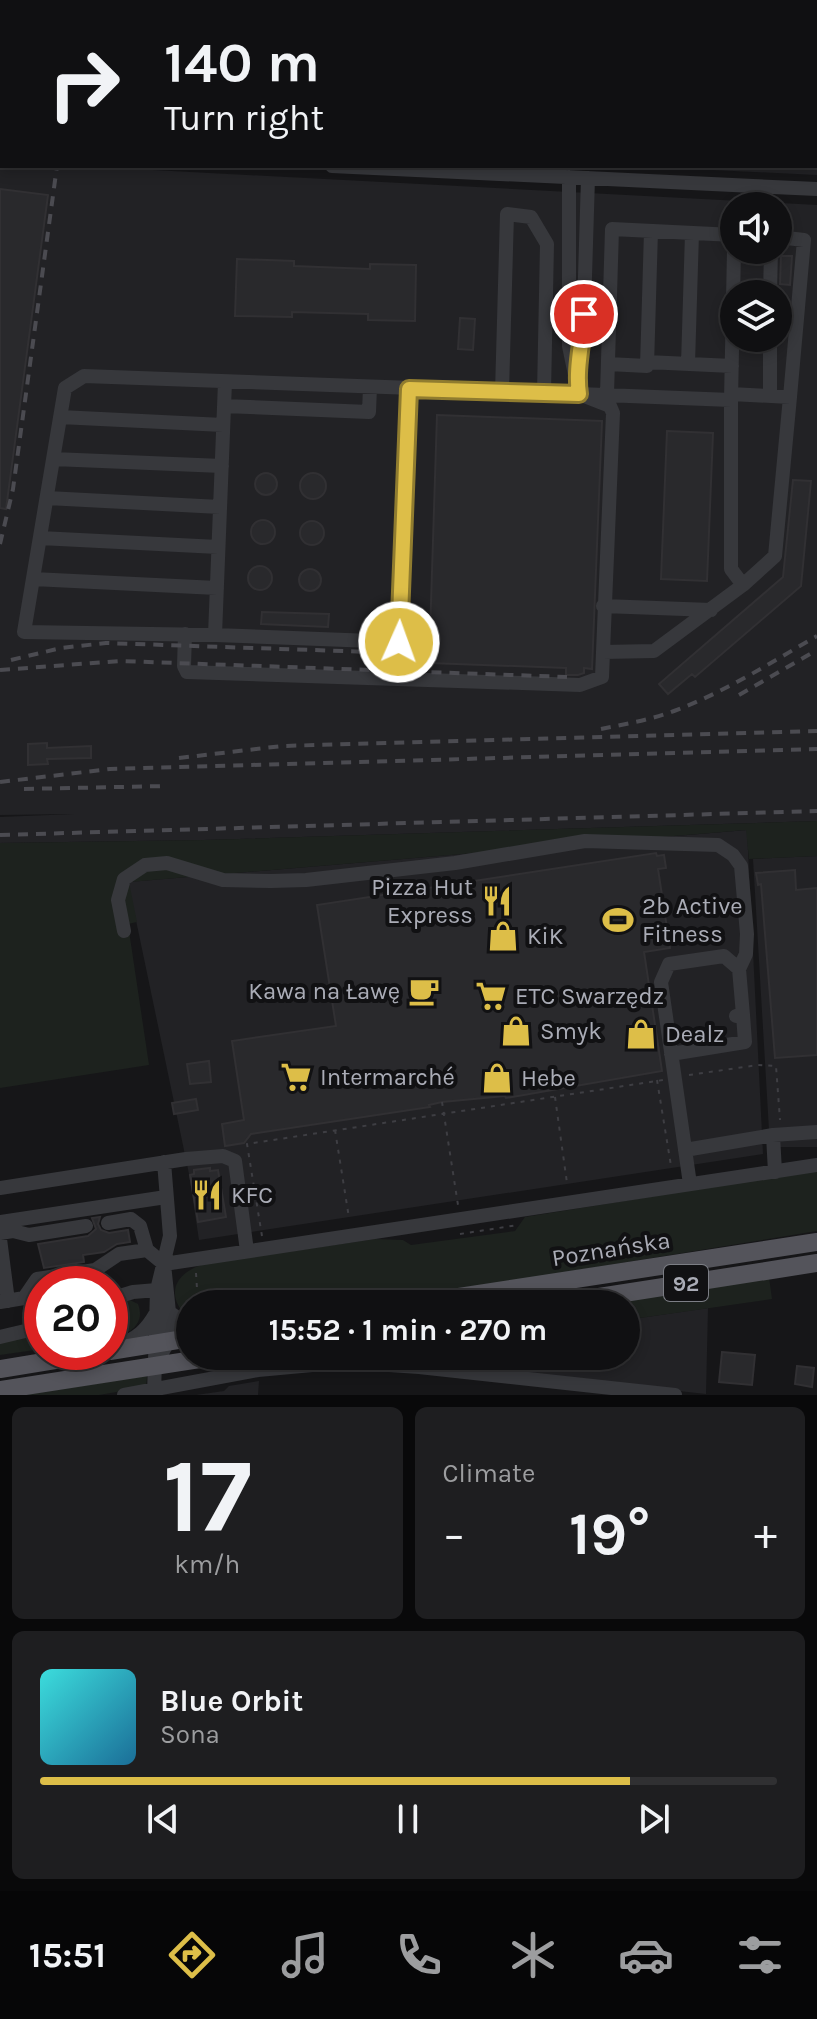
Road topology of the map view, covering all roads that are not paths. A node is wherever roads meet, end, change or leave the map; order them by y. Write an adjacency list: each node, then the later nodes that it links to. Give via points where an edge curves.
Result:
1 (375, 168): 2 (street)
2 (569, 177): 3 (street); 17 (street, via 569,346)
3 (588, 178): 4 (street); 17 (street)
4 (817, 189)
5 (651, 231): 6 (street); 11 (street, via 612,229); 12 (street)
6 (692, 233): 7 (street); 13 (street)
7 (720, 234)
8 (792, 239): 25 (street, via 804,240)
9 (734, 264): 14 (street)
10 (770, 352): 23 (street)
11 (608, 364): 12 (street); 21 (street)
12 (647, 364): 13 (street); 22 (street)
13 (688, 364): 14 (street)
14 (732, 366): 24 (street)
15 (225, 382): 16 (street); 26 (street); 27 (street, via 84,376 65,388)
16 (370, 387): 18 (street); 26 (street, via 369,412)
17 (578, 387): 20 (street); 21 (street); 38 (street, via 613,413)
18 (409, 389): 19 (street); 42 (street)
19 (502, 392): 20 (street); 20 (street, via 507,214 531,217 547,244)
20 (544, 393)
21 (607, 394): 22 (street)
22 (647, 396): 24 (street)
23 (770, 396): 24 (street); 25 (street)
24 (731, 397): 36 (street, via 731,569)
25 (790, 397): 36 (street, via 775,556)
26 (224, 406): 28 (street)
27 (60, 417): 28 (street); 29 (street)
28 (223, 425): 30 (street)
29 (53, 459): 30 (street); 31 (street)
30 (222, 466): 32 (street)
31 (47, 498): 32 (street); 33 (street)
32 (220, 507): 34 (street)
33 (40, 538): 34 (street); 35 (street)
34 (218, 547): 37 (street)
35 (33, 579): 37 (street); 40 (street, via 24,632)
36 (743, 585): 39 (street)
37 (217, 588): 41 (street)
38 (603, 606): 39 (street); 44 (street)
39 (711, 610): 44 (street, via 654,651)
40 (185, 634): 41 (street); 44 (street, via 187,672 580,685 602,677)
41 (215, 635): 42 (street)
42 (399, 642): 43 (street)
43 (425, 643)
44 (603, 652)
45 (124, 931): 46 (street, via 118,900 124,879 145,865 167,863 223,880 294,880 455,863 585,841 718,845 741,866 747,934)
46 (739, 969): 47 (street, via 745,1042); 47 (street, via 724,956 669,964 661,982)
47 (671, 1054): 50 (street)
48 (817, 1132): 49 (street)
49 (777, 1135): 50 (street); 53 (street)
50 (685, 1150): 54 (street)
51 (164, 1162): 55 (street); 56 (street); 63 (street, via 223,1156 235,1161)
52 (817, 1165): 53 (street)
53 (775, 1172): 54 (street)
54 (690, 1184): 63 (street)
55 (0, 1188)
56 (166, 1197): 57 (street); 65 (street, via 170,1236)
57 (0, 1222)
58 (108, 1223): 62 (street, via 131,1219 140,1226)
59 (86, 1226): 60 (street)
60 (0, 1236): 70 (street)
61 (817, 1242): 67 (main road, Poznańska / 92)
62 (147, 1250): 65 (street); 70 (street, via 119,1254 95,1270 37,1279 24,1298)
63 (247, 1251): 65 (street)
64 (817, 1263): 68 (main road, Poznańska / 92)
65 (164, 1264): 66 (street); 71 (street)
66 (157, 1290): 69 (street); 71 (street)
67 (504, 1290)
68 (640, 1291)
69 (128, 1294)
70 (4, 1301)
71 (163, 1313): 72 (street); 76 (street); 77 (street)
72 (176, 1320)
73 (24, 1331): 74 (street)
74 (0, 1337)
75 (176, 1340): 77 (main road)
76 (128, 1341)
77 (162, 1343): 78 (main road); 81 (street)
78 (128, 1348)
79 (176, 1363): 81 (main road)
80 (24, 1365): 82 (main road)
81 (155, 1366): 83 (main road); 84 (street)
82 (0, 1369)
83 (0, 1390)
84 (154, 1392): 85 (street); 86 (street, via 258,1370 345,1362)
85 (124, 1395)
86 (675, 1395)

